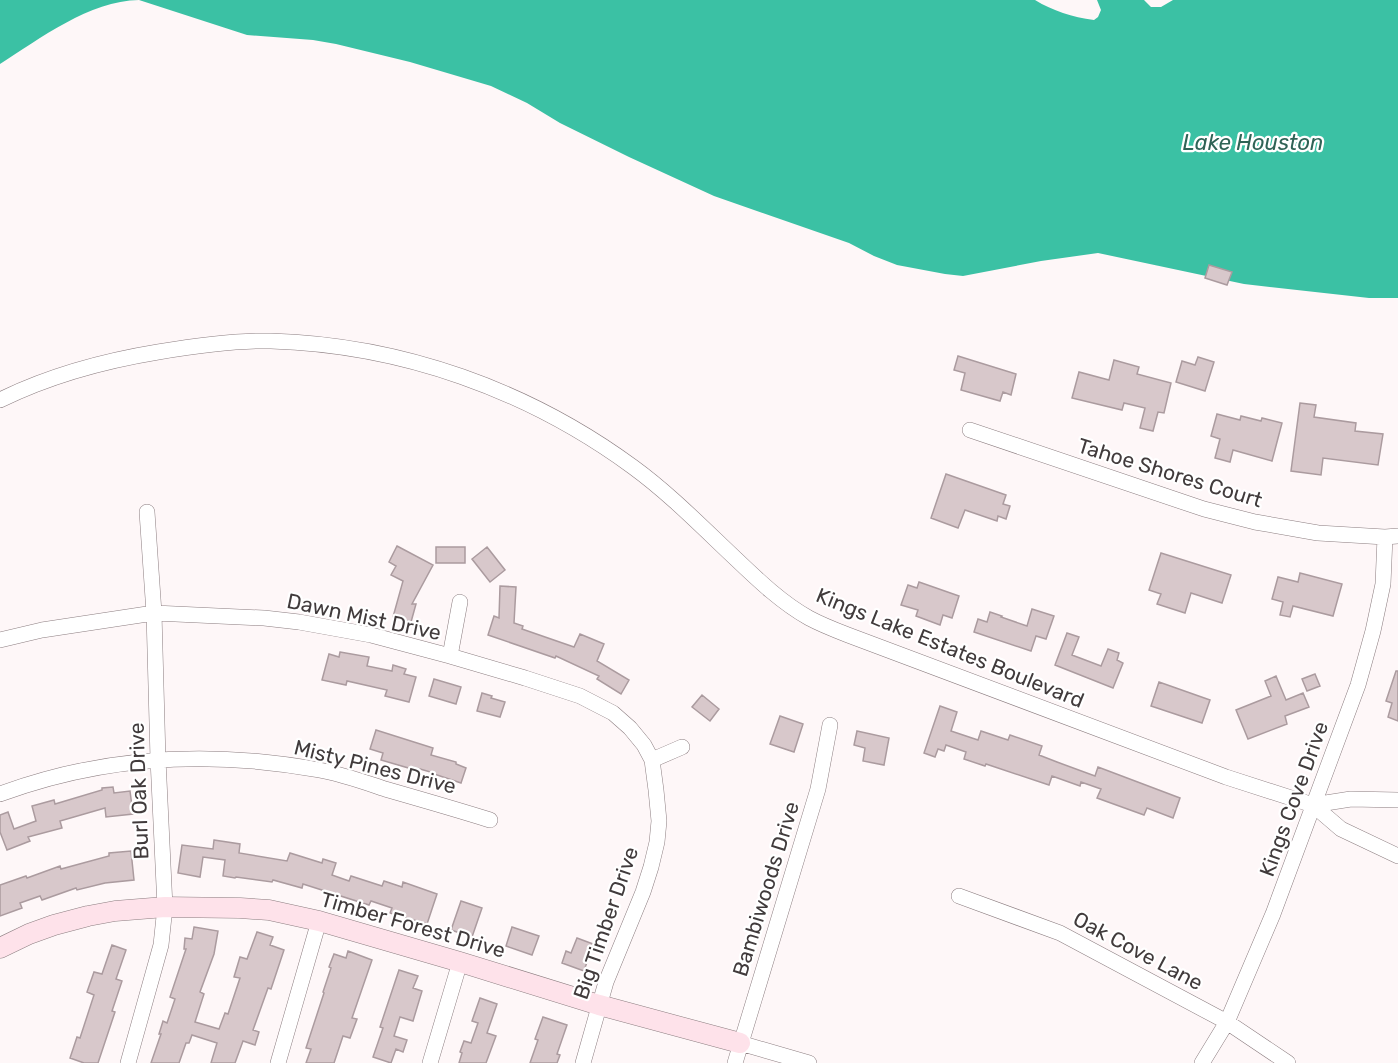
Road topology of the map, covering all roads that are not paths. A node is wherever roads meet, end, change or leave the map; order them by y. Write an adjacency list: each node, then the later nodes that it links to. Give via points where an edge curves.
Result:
1 (0, 400): 15 (street, Kings Lake Estates Boulevard, via 85,367 185,347 238,343 280,341 359,350 453,373 547,412 606,448 669,496 753,575 808,617 1226,777)
2 (970, 430): 4 (street, Tahoe Shores Court, via 1255,522 1318,533)
3 (147, 512): 6 (street, Burl Oak Drive)
4 (1392, 536): 15 (street, Kings Cove Drive, via 1358,685)
5 (460, 602): 8 (street)
6 (154, 613): 7 (street, Dawn Mist Drive); 8 (street, Dawn Mist Drive, via 299,622); 11 (street, Burl Oak Drive)
7 (0, 640)
8 (450, 656): 12 (street, Dawn Mist Drive, via 580,696 603,707 630,728)
9 (830, 725): 25 (street, Bambiwoods Drive, via 818,789)
10 (682, 747): 12 (street)
11 (159, 759): 13 (street, Misty Pines Drive, via 81,771); 16 (street, Misty Pines Drive, via 232,759 320,770); 19 (street, Burl Oak Drive)
12 (652, 760): 23 (street, Big Timber Drive, via 657,842 643,892)
13 (0, 794)
14 (1398, 800): 15 (street, Kings Lake Estates Boulevard, via 1351,799)
15 (1313, 805): 17 (street, Kings Lake Estates Boulevard, via 1341,829); 24 (street, Kings Cove Drive)
16 (490, 820)
17 (1398, 856)
18 (959, 896): 24 (street, Oak Cove Lane, via 1060,933)
19 (165, 907): 20 (street, Timber Forest Drive, via 269,910); 21 (street, Timber Forest Drive, via 88,916 37,931); 26 (street, Burl Oak Drive, via 161,945)
20 (319, 921): 22 (street, Timber Forest Drive); 27 (street)
21 (0, 948)
22 (460, 962): 23 (street, Timber Forest Drive); 28 (street)
23 (599, 1005): 25 (street, Timber Forest Drive); 29 (street, Big Timber Drive)
24 (1227, 1022): 32 (street, Kings Cove Drive); 33 (street, Oak Cove Lane)
25 (740, 1043): 30 (street, Bambiwoods Drive); 31 (street, Timber Forest Drive)
26 (128, 1063)
27 (278, 1063)
28 (430, 1063)
29 (583, 1063)
30 (735, 1063)
31 (809, 1063)
32 (1202, 1063)
33 (1288, 1063)

